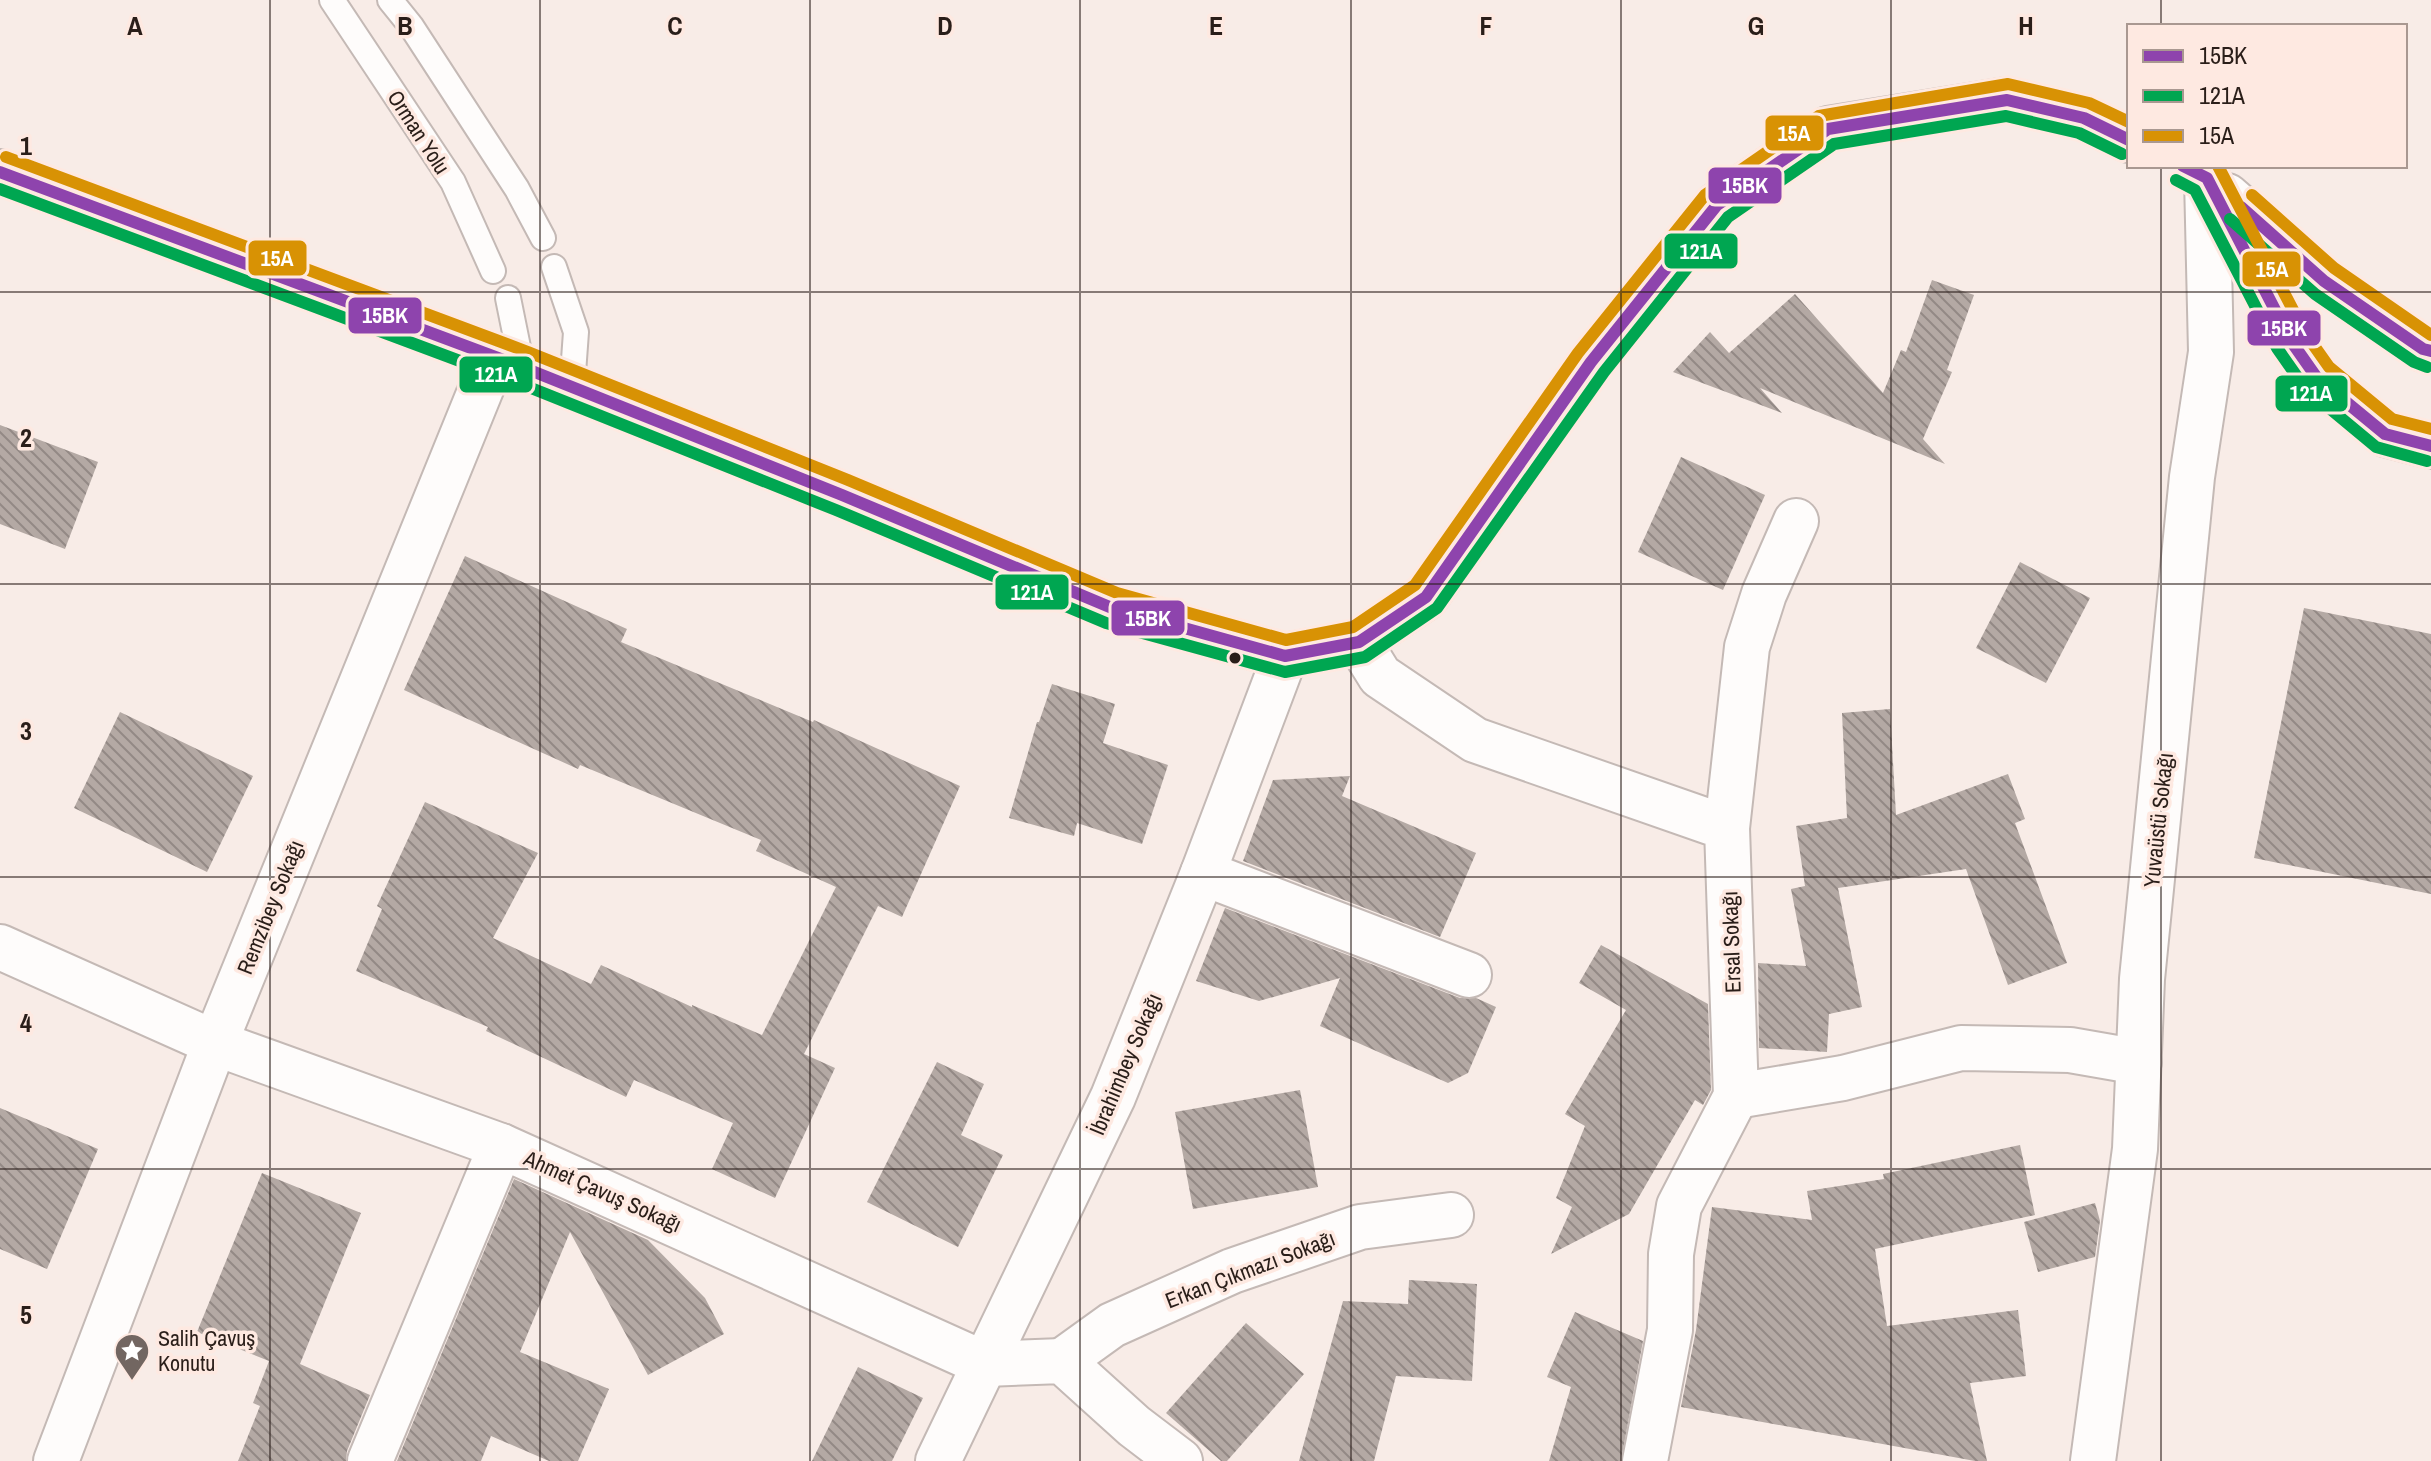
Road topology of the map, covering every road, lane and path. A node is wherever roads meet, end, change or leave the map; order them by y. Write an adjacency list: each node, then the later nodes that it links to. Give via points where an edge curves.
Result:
1 (332, 0): 8 (lane, Orman Yolu, via 453,182)
2 (390, 0): 6 (lane, via 517,189)
3 (2127, 139): 15 (street, via 2084,118 2007,100 1828,129 1717,205 1591,362 1426,597)
4 (0, 172): 11 (street)
5 (2195, 172): 10 (street, via 2324,281); 13 (street, via 2317,378 2385,434); 22 (street, Yuvaüstü Sokağı, via 2211,352 2192,477)
6 (543, 238)
7 (554, 267): 12 (lane, via 576,332)
8 (493, 271)
9 (508, 298): 11 (lane)
10 (2431, 351)
11 (508, 362): 12 (street); 21 (street, Remzibey Sokağı)
12 (572, 387): 16 (street, via 1112,608)
13 (2431, 446)
14 (1796, 521): 17 (street, Ersal Sokağı, via 1747,647)
15 (1359, 642): 16 (street); 17 (street, via 1380,676 1475,740)
16 (1285, 656): 18 (street, İbrahimbey Sokağı)
17 (1727, 828): 23 (street, Ersal Sokağı)
18 (1203, 873): 20 (street); 27 (street, İbrahimbey Sokağı, via 1113,1097)
19 (0, 947): 21 (street, Ahmet Çavuş Sokağı)
20 (1469, 975)
21 (215, 1043): 24 (street, Ahmet Çavuş Sokağı); 28 (street, Remzibey Sokağı)
22 (2139, 1062): 23 (street, via 2070,1050 1961,1048 1843,1078); 33 (street, Yuvaüstü Sokağı, via 2135,1149)
23 (1736, 1096): 32 (street, Ersal Sokağı, via 1679,1206 1671,1254 1670,1330)
24 (501, 1146): 27 (street, Ahmet Çavuş Sokağı); 29 (street)
25 (1451, 1215): 26 (street, Erkan Çıkmazı Sokağı, via 1360,1227 1232,1271 1112,1325)
26 (1062, 1361): 27 (street, Ahmet Çavuş Sokağı); 31 (street)
27 (985, 1364): 30 (street, İbrahimbey Sokağı)
28 (56, 1461)
29 (370, 1461)
30 (938, 1461)
31 (1180, 1461)
32 (1645, 1461)
33 (2093, 1461)

